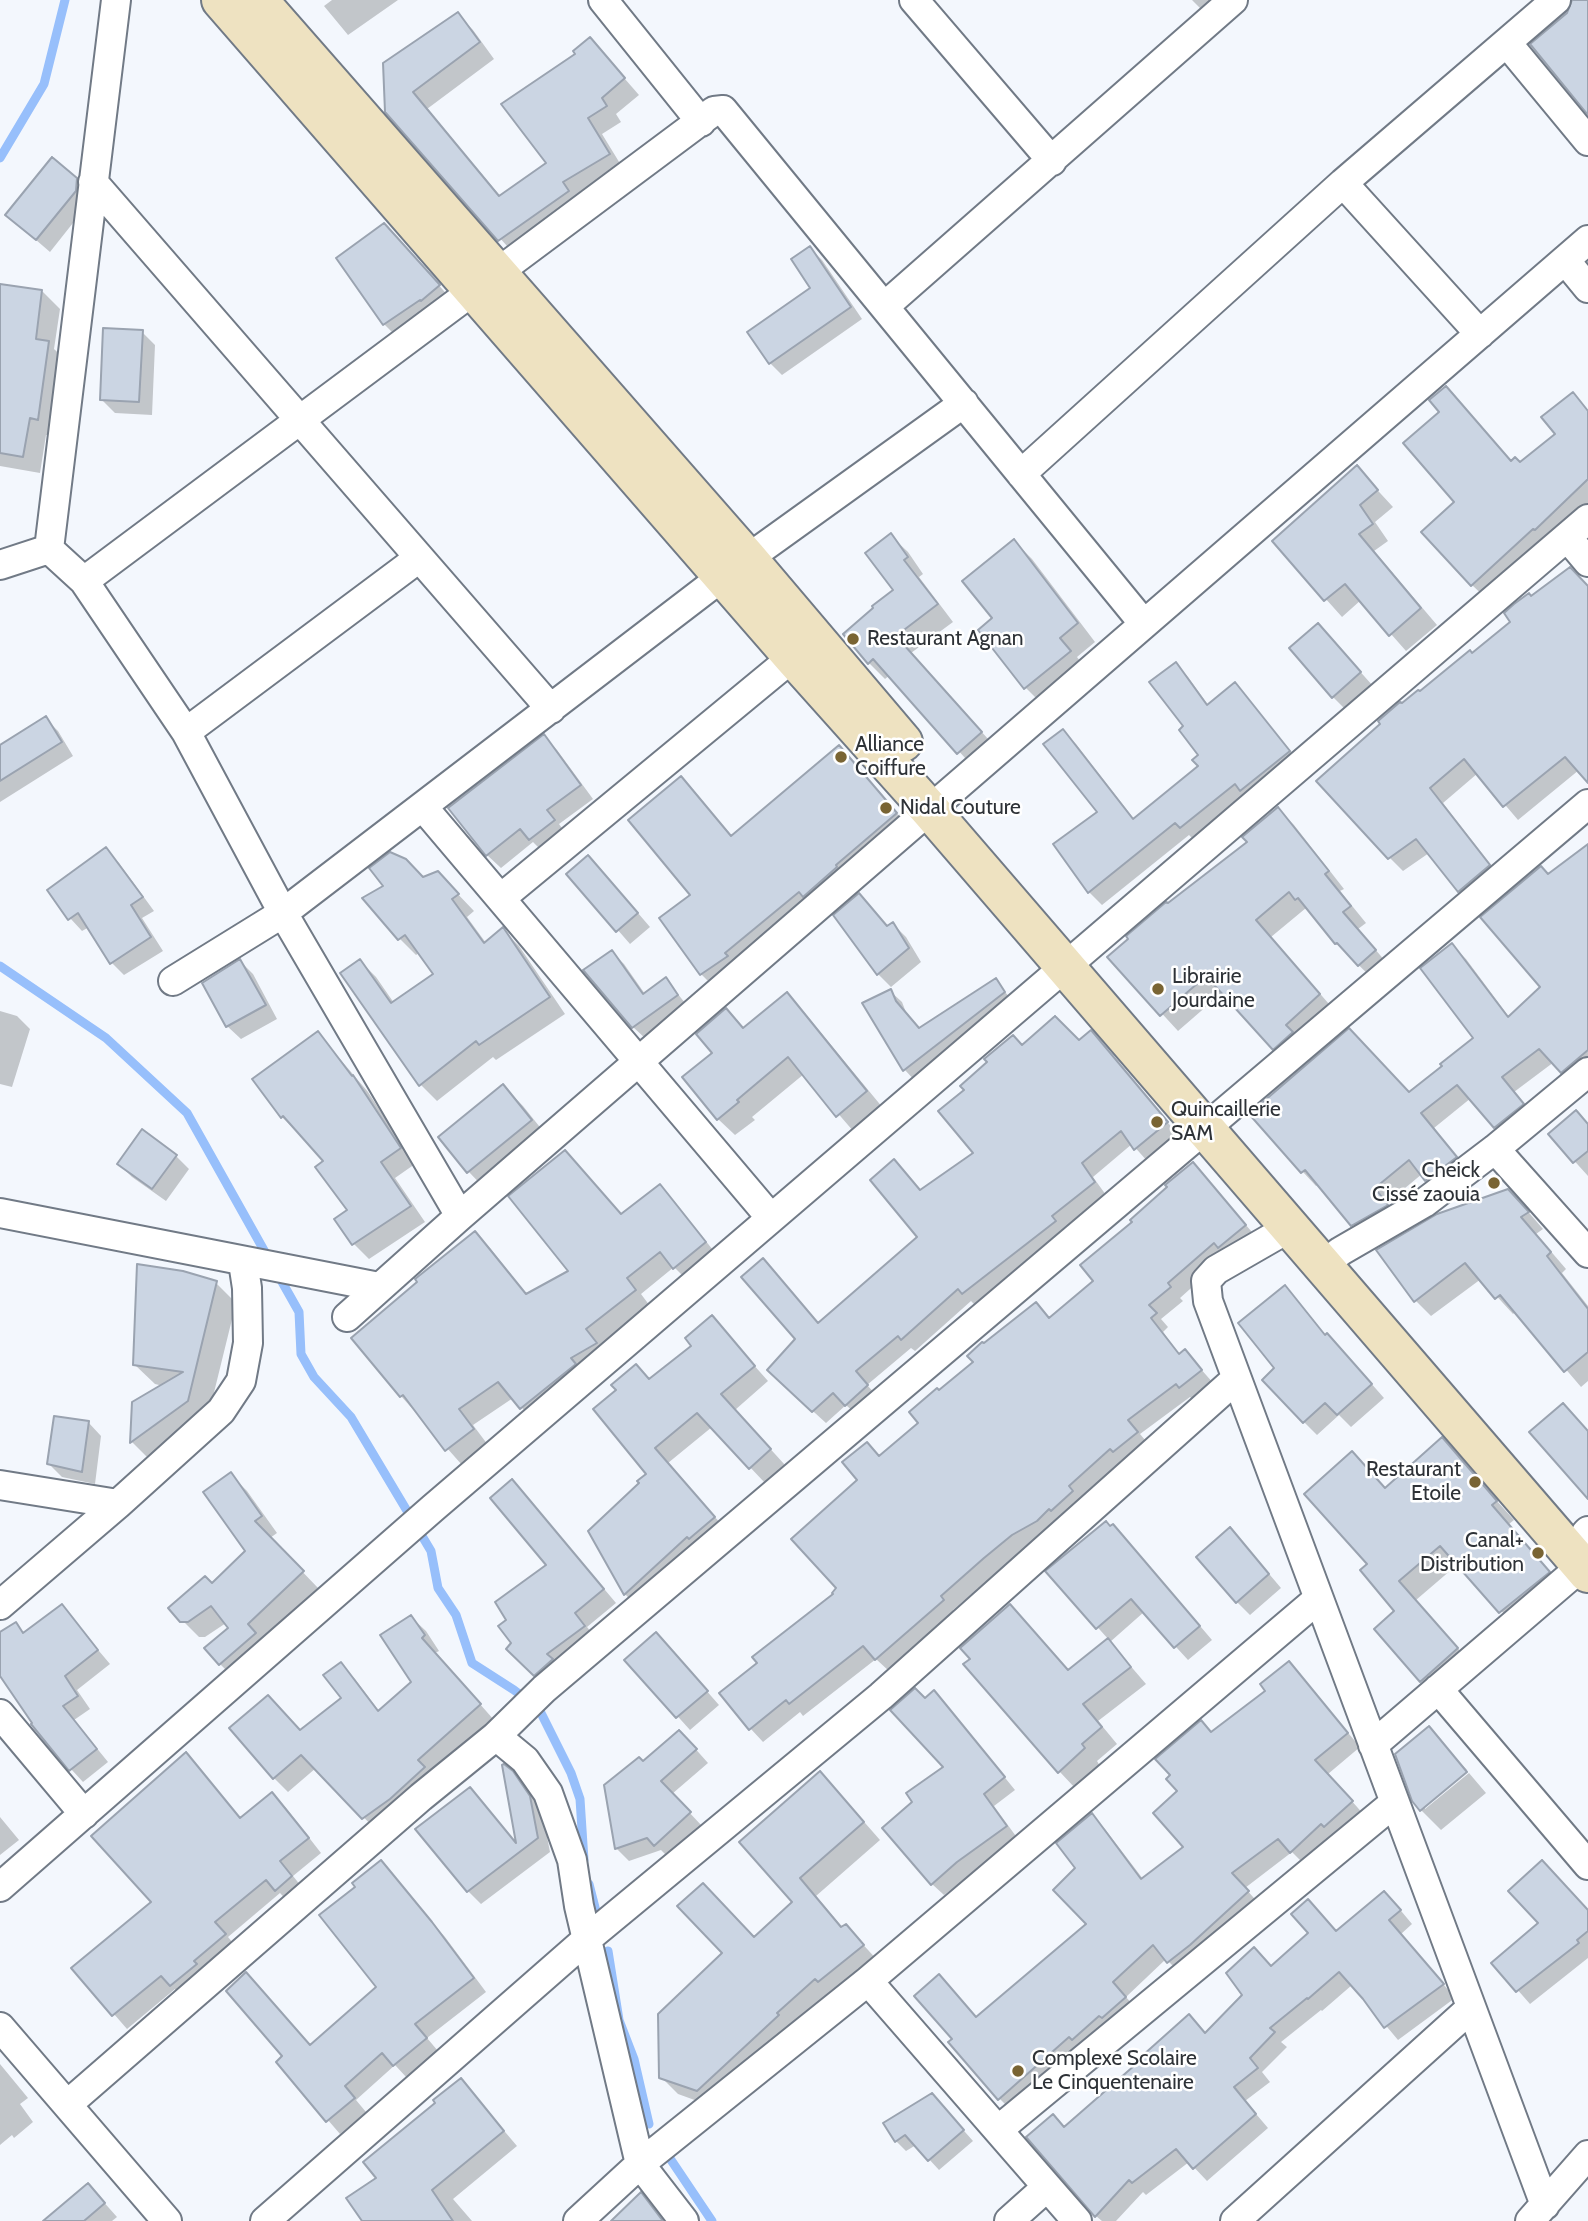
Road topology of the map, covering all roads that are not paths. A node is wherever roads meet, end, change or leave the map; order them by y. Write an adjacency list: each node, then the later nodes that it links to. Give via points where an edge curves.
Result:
1 (116, 0): 12 (street)
2 (220, 0): 16 (street)
3 (258, 0): 16 (street)
4 (603, 0): 9 (street)
5 (914, 0): 11 (street)
6 (1233, 0): 11 (street)
7 (1556, 0): 8 (street)
8 (1507, 43): 10 (street); 13 (street)
9 (701, 122): 16 (street); 18 (street, via 714,111 729,115)
10 (1588, 141)
11 (1052, 161): 18 (street)
12 (93, 182): 21 (street); 24 (street)
13 (1343, 183): 19 (street); 22 (street)
14 (1588, 240): 15 (street)
15 (1564, 260): 17 (street); 19 (street)
16 (485, 282): 21 (street); 28 (street)
17 (1588, 288)
18 (885, 306): 20 (street)
19 (1480, 334): 30 (street)
20 (964, 402): 22 (street); 28 (street)
21 (299, 420): 25 (street); 29 (street)
22 (1021, 474): 30 (street)
23 (1578, 528): 26 (street); 39 (street)
24 (49, 549): 27 (street); 29 (street)
25 (419, 558): 32 (street); 33 (street)
26 (1588, 562)
27 (0, 565)
28 (735, 568): 31 (street); 32 (street); 34 (street)
29 (84, 581): 33 (street)
30 (1144, 624): 34 (street)
31 (793, 657): 34 (street); 37 (street)
32 (551, 709): 36 (street)
33 (186, 732): 38 (street)
34 (939, 802): 39 (street); 41 (street)
35 (1588, 804): 43 (street)
36 (423, 807): 37 (street); 38 (street)
37 (500, 898): 41 (street)
38 (283, 913): 40 (street); 46 (street)
39 (1074, 959): 43 (street); 47 (street)
40 (173, 981)
41 (639, 1062): 46 (street); 47 (street)
42 (1588, 1072): 44 (street)
43 (1213, 1121): 48 (street); 50 (street); 62 (street)
44 (1495, 1149): 49 (street); 50 (street, via 1424,1203)
45 (0, 1213): 51 (street)
46 (460, 1216): 52 (street)
47 (771, 1218): 65 (street)
48 (1289, 1228): 50 (street); 54 (street, via 1216,1270 1206,1281 1208,1301)
49 (1588, 1253)
50 (1331, 1258): 57 (street)
51 (255, 1264): 52 (street); 56 (street, via 247,1288 248,1343 241,1381 221,1411)
52 (379, 1287): 53 (street)
53 (347, 1317)
54 (1236, 1379): 58 (street); 68 (street, via 880,1696)
55 (0, 1485): 56 (street)
56 (118, 1504): 59 (street)
57 (1587, 1550): 60 (street)
58 (1318, 1599): 63 (street); 69 (street)
59 (0, 1605)
60 (1438, 1689): 63 (street); 66 (street)
61 (0, 1714): 65 (street)
62 (506, 1726): 68 (street, via 548,1793 572,1860); 72 (street)
63 (1373, 1745): 64 (street)
64 (1394, 1802): 70 (street); 73 (street)
65 (84, 1814): 67 (street)
66 (1588, 1865)
67 (0, 1887)
68 (587, 1939): 75 (street); 79 (street)
69 (868, 1980): 73 (street); 75 (street)
70 (1471, 2008): 77 (street); 84 (street)
71 (0, 2027): 72 (street)
72 (68, 2104): 78 (street)
73 (998, 2130): 76 (street)
74 (1588, 2155): 77 (street)
75 (640, 2164): 80 (street); 81 (street)
76 (1047, 2187): 82 (street); 83 (street)
77 (1537, 2213)
78 (167, 2221)
79 (265, 2221)
80 (578, 2221)
81 (684, 2221)
82 (1009, 2221)
83 (1077, 2221)
84 (1235, 2221)

